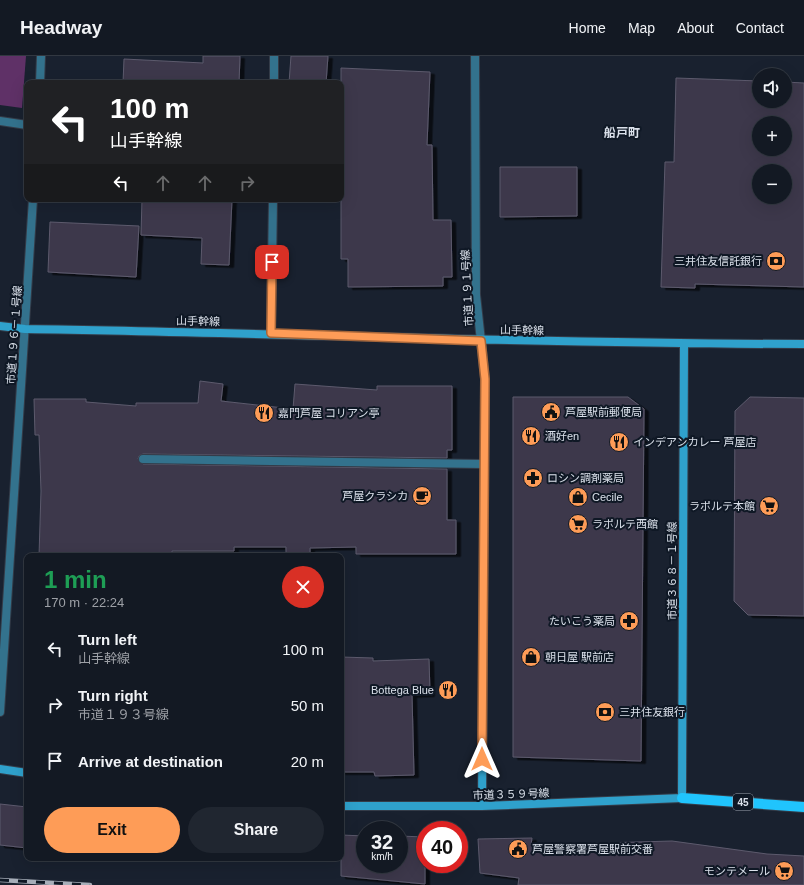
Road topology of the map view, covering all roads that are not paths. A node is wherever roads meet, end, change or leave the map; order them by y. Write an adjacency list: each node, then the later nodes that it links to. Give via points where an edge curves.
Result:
1 (41, 56): 4 (street)
2 (274, 56): 5 (street)
3 (475, 56): 13 (street, 市道１９１号線, via 476,295)
4 (40, 80)
5 (274, 80)
6 (0, 120): 7 (street)
7 (24, 124)
8 (33, 202): 11 (street, 市道１９６－１号線)
9 (272, 202): 12 (street)
10 (0, 326): 11 (street, 山手幹線)
11 (25, 329): 12 (street, 山手幹線); 18 (street, 市道１９６－１号線)
12 (271, 333): 13 (street, 山手幹線)
13 (481, 341): 14 (street, 山手幹線); 17 (street, 市道１９１号線, via 485,379)
14 (684, 344): 15 (street, 山手幹線); 21 (street, 市道３６８－１号線)
15 (804, 344)
16 (143, 460): 17 (street)
17 (484, 464): 23 (street, 市道１９１号線)
18 (0, 712)
19 (0, 769): 20 (street)
20 (24, 772)
21 (682, 798): 23 (street, 市道３５９号線); 24 (main road, 45)
22 (344, 806): 23 (street, 市道３５９号線)
23 (482, 806)
24 (804, 807)

